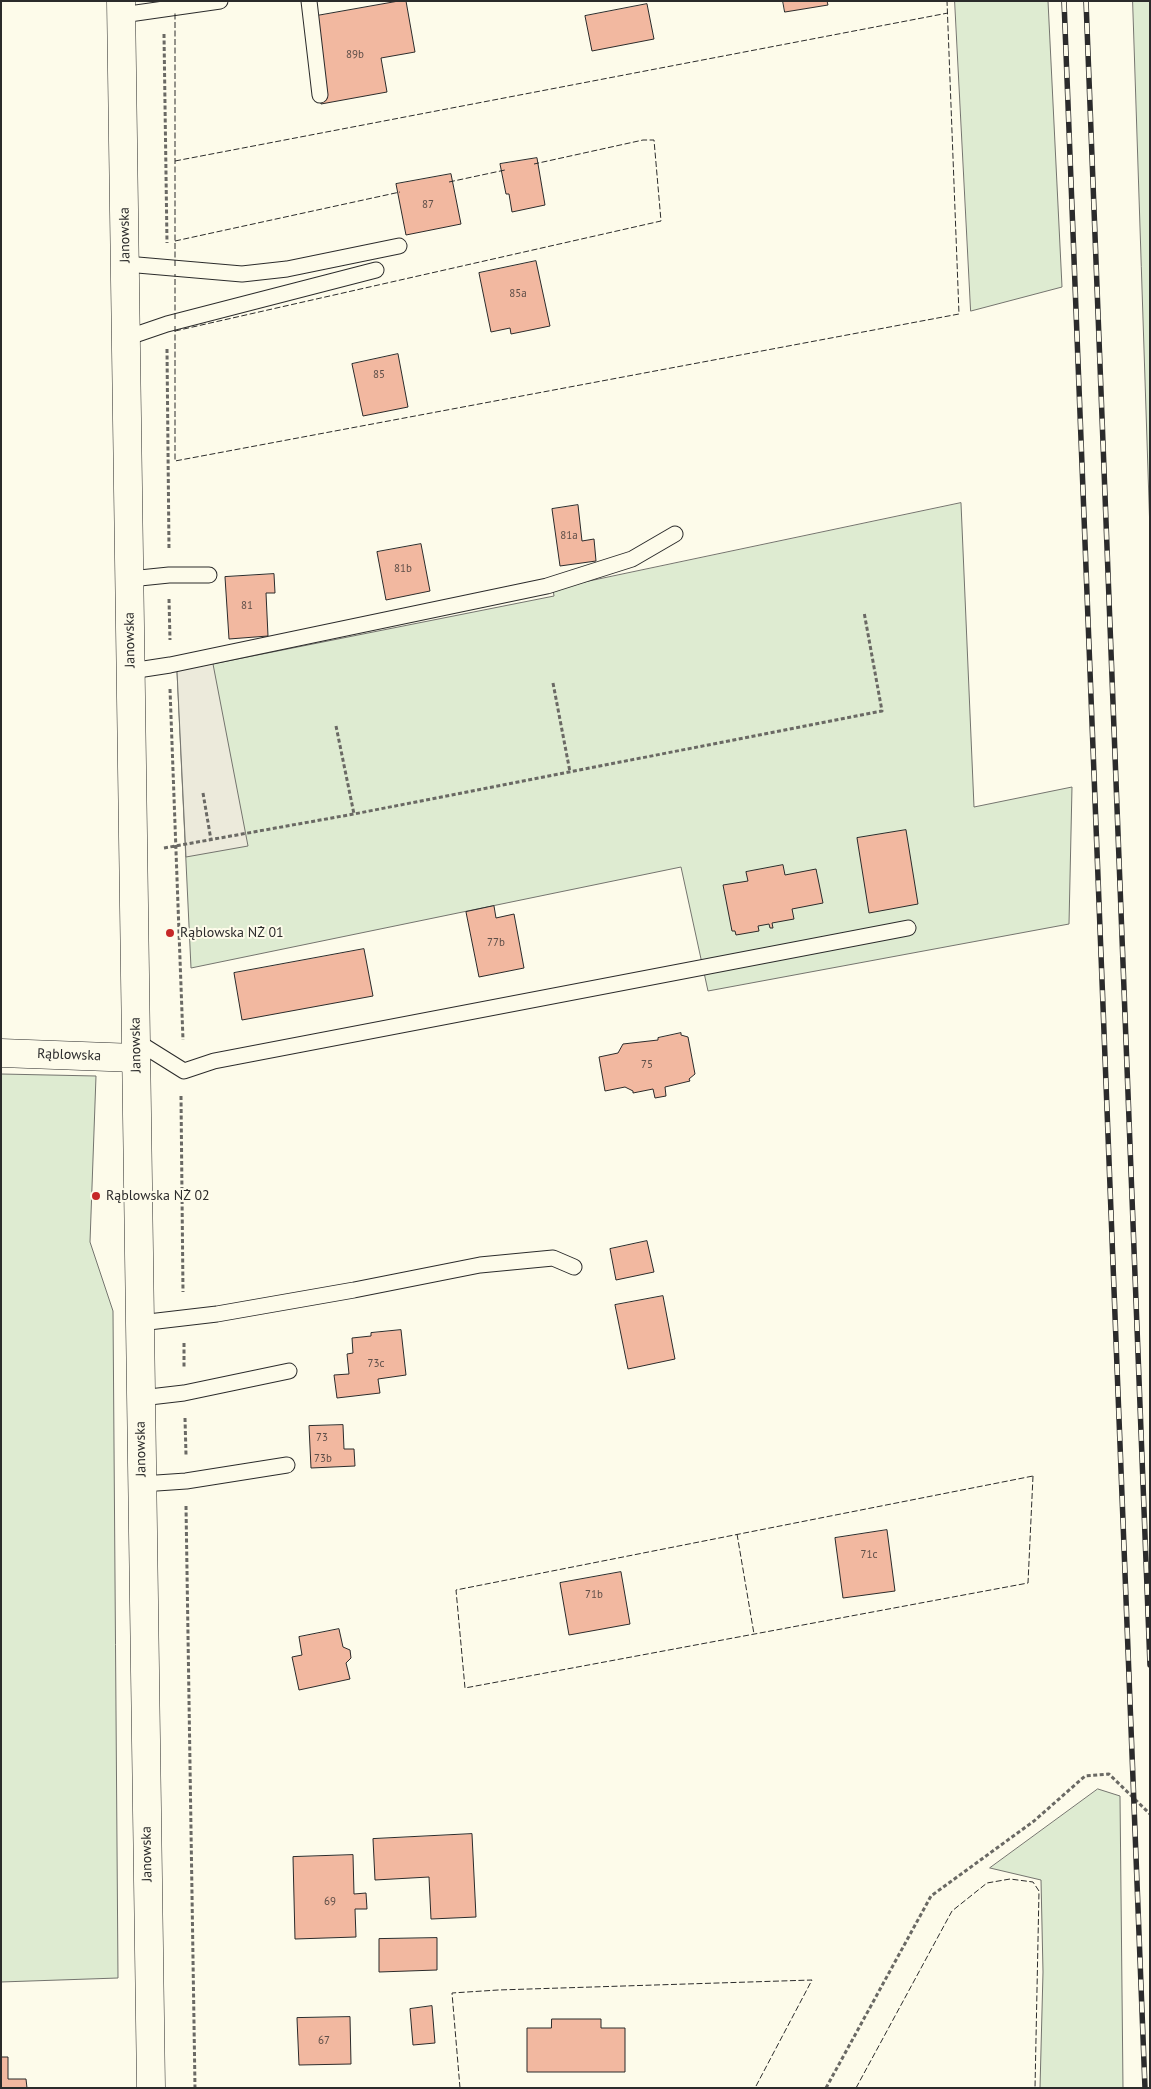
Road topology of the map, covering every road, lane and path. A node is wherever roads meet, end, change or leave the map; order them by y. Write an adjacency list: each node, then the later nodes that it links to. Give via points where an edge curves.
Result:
1 (220, 1): 3 (lane)
2 (309, 1): 4 (lane)
3 (121, 8): 6 (street, Janowska)
4 (320, 95)
5 (399, 246): 6 (lane, via 242,274)
6 (126, 264): 8 (street, Janowska)
7 (376, 270): 8 (lane, via 167,324)
8 (126, 338): 11 (street, Janowska)
9 (675, 534): 13 (lane, via 632,560 547,586)
10 (209, 575): 11 (lane)
11 (130, 579): 13 (street, Janowska)
12 (864, 612): 16 (path, via 882,711)
13 (131, 671): 20 (street, Janowska)
14 (553, 683): 16 (path)
15 (336, 726): 18 (path)
16 (570, 772): 18 (path)
17 (203, 793): 19 (path)
18 (354, 814): 19 (path)
19 (211, 840): 20 (path)
20 (133, 852): 22 (street, Janowska)
21 (908, 928): 22 (lane, via 214,1061 184,1070)
22 (136, 1050): 23 (street, Rąblowska); 25 (street, Janowska)
23 (1, 1053)
24 (574, 1267): 25 (lane, via 553,1258 480,1265 217,1314)
25 (140, 1323): 27 (street, Janowska)
26 (289, 1372): 27 (lane, via 184,1393)
27 (141, 1398): 29 (street, Janowska)
28 (287, 1465): 29 (lane, via 186,1481)
29 (142, 1484): 31 (street, Janowska)
30 (1150, 1814): 32 (path, via 1109,1774 1085,1776 1034,1821 931,1896)
31 (151, 2088)
32 (826, 2088)

